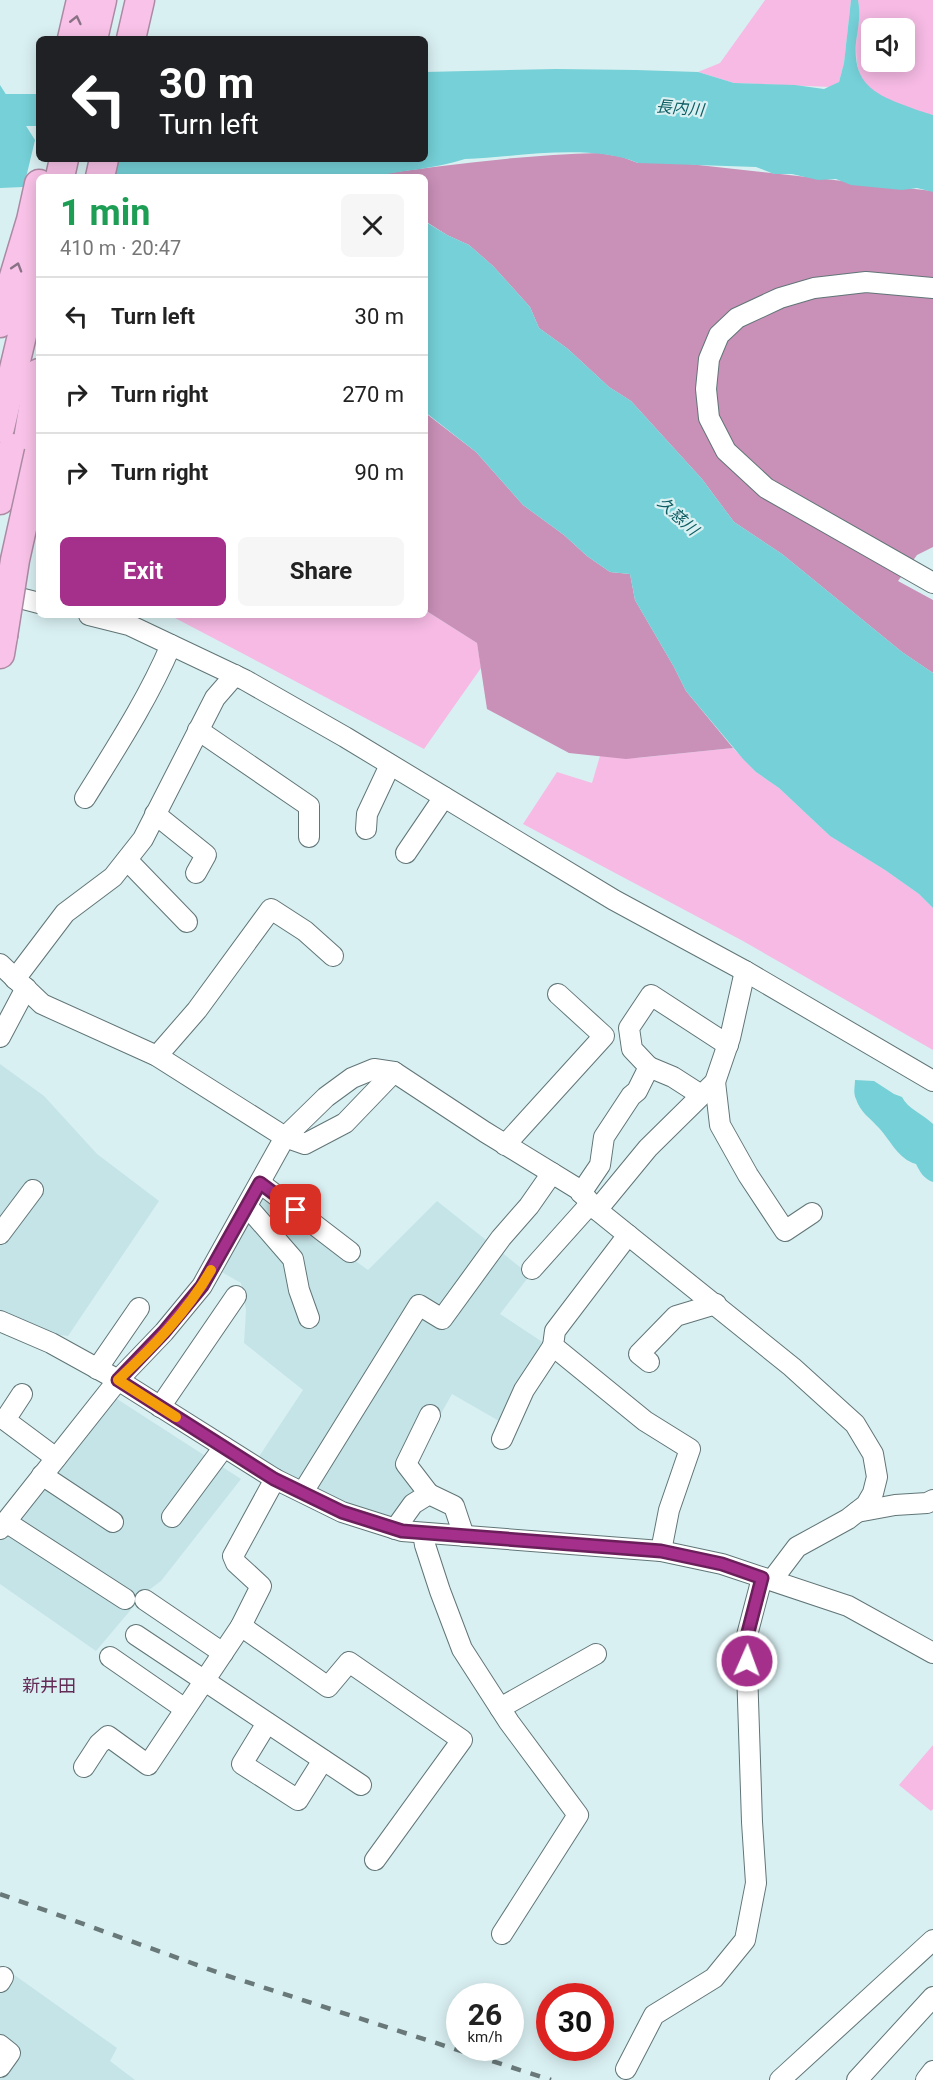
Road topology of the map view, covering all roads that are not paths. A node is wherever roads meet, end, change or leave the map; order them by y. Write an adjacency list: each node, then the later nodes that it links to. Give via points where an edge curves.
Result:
1 (81, 0): 5 (highway, one-way to 1)
2 (102, 0): 6 (highway)
3 (120, 0): 7 (highway)
4 (140, 0): 8 (highway)
5 (73, 36)
6 (94, 36)
7 (112, 36)
8 (132, 36)
9 (36, 198): 12 (highway, one-way to 9)
10 (933, 288): 20 (street, via 866,282 814,288 780,298 736,318 719,335 709,359 706,389 709,418 726,452 766,488)
11 (36, 292): 14 (highway)
12 (0, 323)
13 (36, 350): 18 (highway)
14 (28, 367): 15 (highway); 16 (highway); 19 (highway, bridge, via 29,433)
15 (0, 414)
16 (0, 428)
17 (36, 466): 19 (highway, bridge)
18 (0, 500)
19 (15, 560): 24 (highway, bridge)
20 (933, 583)
21 (0, 593): 22 (street)
22 (36, 602)
23 (101, 618): 25 (street, via 129,625)
24 (1, 645)
25 (171, 645): 26 (street); 30 (street, via 133,720)
26 (235, 675): 27 (street, via 215,698); 28 (street)
27 (198, 730): 31 (street); 33 (street, via 309,806)
28 (390, 765): 29 (street); 32 (street, via 367,814)
29 (444, 797): 34 (street); 40 (street, via 614,900)
30 (85, 798)
31 (155, 814): 35 (street); 36 (street, via 206,855)
32 (366, 829)
33 (309, 837)
34 (406, 852)
35 (127, 860): 37 (street); 41 (street, via 113,877 65,913)
36 (196, 873)
37 (187, 922)
38 (333, 956): 45 (street, via 305,931 271,909 210,993)
39 (0, 964): 41 (street)
40 (745, 971): 44 (street); 48 (street)
41 (20, 983): 43 (street); 45 (street, via 42,1004)
42 (558, 994): 51 (street, via 604,1036)
43 (0, 1037)
44 (728, 1045): 46 (street, via 651,995 629,1028 632,1049); 49 (street)
45 (157, 1056): 50 (street)
46 (649, 1067): 49 (street); 55 (street, via 604,1137)
47 (394, 1072): 50 (street, via 374,1069 352,1078); 50 (street, via 345,1123 305,1144); 51 (street)
48 (933, 1081)
49 (708, 1088): 55 (street); 57 (street, via 720,1125 786,1231)
50 (285, 1137): 53 (street)
51 (505, 1144): 52 (street)
52 (552, 1173): 55 (street); 79 (street, via 442,1319 418,1305)
53 (260, 1183): 56 (street); 60 (street)
54 (33, 1190): 58 (street)
55 (590, 1202): 59 (street); 61 (street)
56 (247, 1206): 65 (street, via 292,1259); 70 (street, via 202,1286)
57 (812, 1213)
58 (0, 1234)
59 (628, 1235): 63 (street); 67 (street, via 555,1331)
60 (350, 1252)
61 (532, 1269)
62 (236, 1296): 72 (street)
63 (716, 1304): 68 (street, via 676,1316 639,1354); 82 (street, via 855,1424 873,1454 877,1477 866,1505)
64 (139, 1308): 69 (street)
65 (309, 1318)
66 (0, 1321): 69 (street)
67 (553, 1346): 74 (street, via 524,1390); 89 (street, via 645,1421 690,1449 669,1510)
68 (649, 1362)
69 (97, 1369): 70 (street)
70 (118, 1380): 72 (street); 76 (street)
71 (22, 1394): 76 (street, via 4,1420)
72 (160, 1407): 75 (street)
73 (430, 1415): 80 (street, via 406,1464)
74 (502, 1439)
75 (224, 1447): 78 (street); 83 (street)
76 (56, 1458): 77 (street)
77 (42, 1475): 84 (street); 85 (street)
78 (274, 1479): 79 (street); 91 (street, via 233,1556 261,1586)
79 (303, 1492): 86 (street, via 342,1512)
80 (429, 1494): 86 (street, via 413,1504); 88 (street, via 454,1506)
81 (931, 1503): 82 (street)
82 (857, 1512): 90 (street, via 797,1547)
83 (172, 1517)
84 (113, 1522)
85 (3, 1526): 93 (street)
86 (395, 1529): 87 (street)
87 (423, 1533): 88 (street); 99 (street, via 462,1648)
88 (464, 1536): 89 (street)
89 (661, 1551): 90 (street, via 722,1564)
90 (767, 1579): 94 (street, via 848,1606); 110 (street, via 746,1640 756,1883 745,1940 714,1978 654,2015)
91 (241, 1626): 93 (street); 104 (street, via 328,1687 349,1662 462,1740)
92 (136, 1635): 97 (street)
93 (223, 1653): 97 (street)
94 (933, 1653)
95 (596, 1654): 99 (street)
96 (110, 1657): 98 (street)
97 (203, 1682): 98 (street); 100 (street)
98 (185, 1708): 102 (street, via 148,1765 108,1736)
99 (500, 1708): 105 (street, via 578,1815)
100 (267, 1723): 101 (street); 101 (street, via 242,1764 298,1800)
101 (323, 1760): 103 (street)
102 (84, 1767)
103 (361, 1785)
104 (375, 1860)
105 (502, 1934)
106 (933, 1940): 112 (street)
107 (933, 1996): 113 (street)
108 (0, 2045): 109 (street, via 10,2053)
109 (0, 2067)
110 (626, 2069)
111 (933, 2071): 114 (street)
112 (780, 2080)
113 (857, 2080)
114 (926, 2080)

